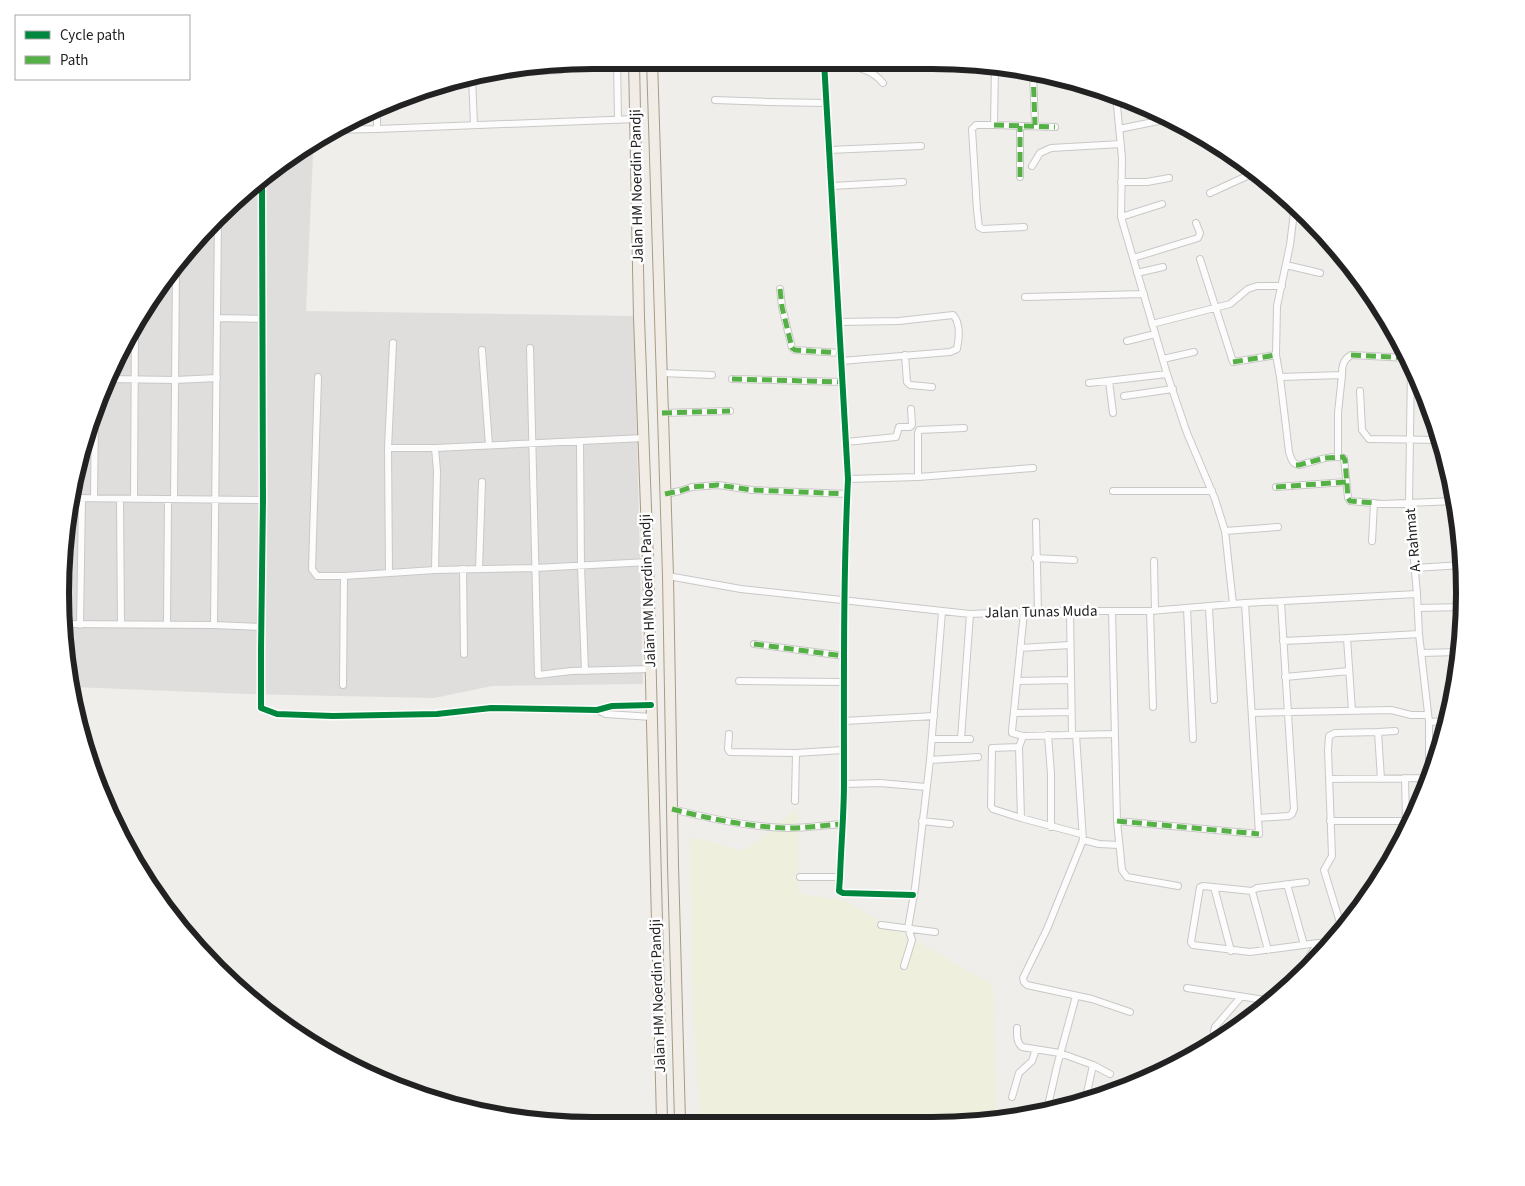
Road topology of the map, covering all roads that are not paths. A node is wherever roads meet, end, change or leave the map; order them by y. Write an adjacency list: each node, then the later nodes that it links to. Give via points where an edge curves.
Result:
1 (617, 69): 15 (street)
2 (634, 69): 16 (main road, Jalan HM Noerdin Pandji)
3 (652, 69): 13 (main road, Jalan HM Noerdin Pandji)
4 (824, 69): 11 (street)
5 (860, 69): 9 (street, via 877,76)
6 (995, 73): 19 (street)
7 (1034, 79): 20 (street)
8 (472, 83): 18 (street)
9 (883, 83)
10 (715, 100): 11 (street)
11 (826, 103): 29 (street)
12 (1117, 103): 25 (street)
13 (654, 114): 16 (main road); 21 (main road, Jalan HM Noerdin Pandji)
14 (377, 116): 24 (street)
15 (618, 120): 16 (street); 18 (street)
16 (635, 120): 21 (main road); 99 (main road, Jalan HM Noerdin Pandji)
17 (1159, 121): 25 (street)
18 (474, 125): 24 (street)
19 (994, 125): 22 (street); 43 (street, via 976,125 972,129 979,227)
20 (1035, 125): 22 (street); 23 (street)
21 (654, 126): 74 (main road, Jalan HM Noerdin Pandji)
22 (1020, 126): 32 (street)
23 (1054, 127)
24 (377, 129): 26 (street)
25 (1119, 129): 27 (street)
26 (349, 130)
27 (1122, 144): 30 (street, via 1050,148 1040,153); 35 (street)
28 (922, 146): 29 (street)
29 (829, 150): 36 (street)
30 (1032, 166)
31 (1249, 176): 38 (street)
32 (1020, 177)
33 (1169, 178): 35 (street)
34 (903, 182): 36 (street)
35 (1121, 182): 41 (street)
36 (832, 186): 59 (street)
37 (262, 187): 58 (street)
38 (1210, 193)
39 (1162, 204): 41 (street)
40 (1294, 214): 47 (street)
41 (1121, 217): 45 (street)
42 (1196, 223): 45 (street, via 1200,233 1198,238)
43 (1024, 227)
44 (216, 228): 57 (street)
45 (1133, 258): 50 (street)
46 (1200, 259): 56 (street)
47 (1286, 265): 49 (street); 52 (street)
48 (1163, 267): 50 (street)
49 (1320, 273)
50 (1137, 274): 54 (street)
51 (176, 275): 83 (street)
52 (1282, 286): 56 (street, via 1248,288 1230,304); 70 (street, via 1277,306)
53 (780, 289): 68 (street, via 792,348)
54 (1144, 294): 55 (street); 60 (street)
55 (1025, 297)
56 (1217, 308): 60 (street); 70 (street, via 1234,362)
57 (217, 318): 58 (street); 80 (street)
58 (262, 319): 126 (street)
59 (839, 322): 68 (street); 69 (street, via 956,317 957,349)
60 (1152, 324): 61 (street)
61 (1155, 334): 63 (street); 72 (street)
62 (135, 338): 82 (street)
63 (1127, 341)
64 (393, 344): 106 (street)
65 (530, 348): 104 (street)
66 (482, 350): 105 (street)
67 (1194, 352): 72 (street)
68 (841, 353): 73 (street)
69 (905, 355): 73 (street); 89 (street, via 907,382)
70 (1276, 355): 79 (street)
71 (1400, 358): 77 (street, via 1351,355 1342,366)
72 (1163, 359): 76 (street)
73 (841, 361): 87 (street)
74 (661, 373): 75 (street); 95 (main road, Jalan HM Noerdin Pandji)
75 (712, 374)
76 (1167, 374): 85 (street); 90 (street)
77 (1342, 375): 79 (street); 108 (street)
78 (318, 377): 146 (street, via 312,569 317,576)
79 (1280, 377): 108 (street, via 1292,461 1299,465)
80 (216, 378): 83 (street); 125 (street)
81 (115, 379): 82 (street)
82 (135, 379): 83 (street); 123 (street)
83 (175, 380): 124 (street)
84 (732, 380): 87 (street)
85 (1109, 381): 88 (street); 96 (street)
86 (1411, 381): 100 (street, A. Rahmat)
87 (843, 382): 103 (street)
88 (1089, 383)
89 (932, 387)
90 (1173, 389): 92 (street); 116 (street, via 1187,433)
91 (1360, 391): 100 (street, via 1362,430 1369,439)
92 (1124, 396)
93 (911, 409): 103 (street, via 912,425 899,427 896,437)
94 (730, 411): 95 (street)
95 (662, 413): 117 (main road, Jalan HM Noerdin Pandji)
96 (1113, 413)
97 (964, 428): 110 (street, via 919,430)
98 (95, 431): 121 (street)
99 (644, 438): 102 (street); 137 (main road, Jalan HM Noerdin Pandji)
100 (1411, 439): 101 (street); 128 (street, A. Rahmat)
101 (1433, 440)
102 (580, 442): 104 (street); 139 (street)
103 (846, 442): 111 (street)
104 (532, 443): 105 (street); 140 (street)
105 (488, 446): 107 (street)
106 (388, 448): 107 (street); 145 (street)
107 (435, 448): 144 (street)
108 (1338, 457): 113 (street, via 1345,460)
109 (1033, 468): 110 (street)
110 (918, 477): 111 (street)
111 (848, 480): 118 (street)
112 (482, 482): 143 (street)
113 (1346, 482): 114 (street); 129 (street, via 1350,501)
114 (1276, 487)
115 (1113, 490): 116 (street)
116 (1212, 490): 132 (street)
117 (665, 494): 118 (street, via 718,484 752,490); 147 (main road, Jalan HM Noerdin Pandji)
118 (848, 494): 149 (street)
119 (78, 498): 120 (street)
120 (82, 498): 121 (street); 165 (street)
121 (94, 498): 122 (street)
122 (120, 499): 123 (street); 166 (street)
123 (134, 499): 124 (street)
124 (171, 499): 125 (street); 167 (street)
125 (214, 500): 126 (street); 168 (street)
126 (263, 500): 169 (street)
127 (1448, 501): 128 (street)
128 (1409, 503): 129 (street); 141 (street, A. Rahmat)
129 (1374, 504): 133 (street)
130 (1036, 522): 134 (street)
131 (1278, 526): 132 (street)
132 (1225, 531): 152 (street)
133 (1372, 541)
134 (1036, 558): 135 (street); 157 (street)
135 (1074, 560)
136 (1154, 561): 159 (street)
137 (648, 562): 139 (street); 180 (main road, Jalan HM Noerdin Pandji)
138 (1455, 565): 141 (street)
139 (581, 566): 140 (street); 181 (street)
140 (535, 568): 143 (street); 181 (street, via 538,675)
141 (1415, 568): 148 (street, A. Rahmat)
142 (463, 569): 143 (street); 144 (street); 178 (street)
143 (479, 569)
144 (435, 570): 145 (street)
145 (389, 572): 146 (street)
146 (344, 576): 188 (street)
147 (668, 576): 149 (street, Jalan Tunas Muda, via 741,589); 227 (main road, Jalan HM Noerdin Pandji)
148 (1417, 594): 150 (street, Jalan Tunas Muda); 156 (street, A. Rahmat)
149 (844, 600): 160 (street, Jalan Tunas Muda); 179 (street)
150 (1281, 602): 151 (street, Jalan Tunas Muda); 172 (street)
151 (1245, 603): 152 (street, Jalan Tunas Muda); 196 (street)
152 (1233, 604): 155 (street, Jalan Tunas Muda)
153 (1456, 607): 156 (street)
154 (1187, 608): 155 (street, Jalan Tunas Muda); 159 (street, Jalan Tunas Muda); 213 (street)
155 (1209, 608): 189 (street)
156 (1418, 608): 170 (street, A. Rahmat)
157 (1038, 611): 161 (street, Jalan Tunas Muda); 162 (street, Jalan Tunas Muda)
158 (1112, 611): 159 (street, Jalan Tunas Muda); 162 (street, Jalan Tunas Muda); 206 (street)
159 (1153, 611): 191 (street)
160 (942, 612): 163 (street, Jalan Tunas Muda); 198 (street)
161 (1024, 612): 163 (street, Jalan Tunas Muda); 175 (street)
162 (1070, 612): 174 (street)
163 (970, 614): 211 (street)
164 (70, 624): 165 (street)
165 (80, 624): 166 (street)
166 (121, 624): 167 (street)
167 (167, 624): 168 (street)
168 (214, 625): 169 (street)
169 (261, 627): 192 (street, via 260,705 277,714 437,714 491,708)
170 (1419, 634): 171 (street); 177 (street, A. Rahmat)
171 (1347, 638): 172 (street); 182 (street)
172 (1283, 642): 183 (street)
173 (754, 644): 179 (street)
174 (1070, 646): 175 (street); 184 (street)
175 (1020, 648): 186 (street)
176 (1453, 652): 177 (street)
177 (1421, 653): 200 (street, A. Rahmat)
178 (464, 654)
179 (844, 656): 187 (street)
180 (650, 669): 181 (street); 190 (main road, Jalan HM Noerdin Pandji)
181 (585, 671)
182 (1349, 671): 183 (street); 194 (street)
183 (1285, 677): 193 (street)
184 (1070, 680): 186 (street); 195 (street)
185 (739, 681): 187 (street)
186 (1017, 681): 197 (street)
187 (844, 682): 202 (street)
188 (343, 685)
189 (1214, 700)
190 (651, 705): 192 (street, via 612,706); 199 (main road, Jalan HM Noerdin Pandji)
191 (1153, 707)
192 (597, 710): 199 (street, via 606,714)
193 (1288, 711): 194 (street); 196 (street); 230 (street, via 1294,812 1289,816)
194 (1352, 711): 200 (street, via 1391,710)
195 (1071, 712): 197 (street); 208 (street)
196 (1252, 713): 230 (street)
197 (1014, 714): 209 (street, via 1012,733)
198 (934, 716): 202 (street); 210 (street)
199 (652, 717): 273 (main road, Jalan HM Noerdin Pandji)
200 (1428, 718): 201 (street); 217 (street, A. Rahmat)
201 (1440, 720)
202 (844, 721): 215 (street)
203 (1395, 731): 204 (street)
204 (1378, 732): 222 (street, via 1329,736); 223 (street)
205 (729, 734): 216 (street, via 730,752)
206 (1115, 734): 208 (street); 232 (street)
207 (1048, 735): 208 (street); 209 (street); 237 (street)
208 (1074, 735): 238 (street)
209 (1023, 736): 214 (street)
210 (932, 739): 211 (street); 219 (street)
211 (961, 739): 212 (street)
212 (970, 739)
213 (1193, 739)
214 (1019, 747): 229 (street); 229 (street, via 991,749 990,806)
215 (843, 750): 216 (street); 224 (street)
216 (796, 753): 226 (street)
217 (1430, 754)
218 (978, 757): 219 (street)
219 (930, 760): 225 (street)
220 (1405, 778): 221 (street); 223 (street); 228 (street)
221 (1422, 778)
222 (1329, 779): 223 (street); 233 (street)
223 (1381, 779)
224 (844, 784): 225 (street); 235 (street)
225 (926, 787): 231 (street)
226 (795, 801)
227 (672, 809): 235 (street, via 742,824 790,828); 274 (main road, Jalan HM Noerdin Pandji)
228 (1407, 813)
229 (1021, 818): 237 (street)
230 (1258, 818): 232 (street, via 1259,834)
231 (922, 821): 236 (street); 247 (street)
232 (1117, 821): 239 (street)
233 (1330, 821): 234 (street); 248 (street, via 1332,856 1324,870)
234 (1403, 822)
235 (842, 824): 241 (street)
236 (950, 824)
237 (1052, 827): 238 (street)
238 (1082, 837): 239 (street, via 1099,844); 260 (street, via 1047,929 1023,978 1027,984)
239 (1119, 845): 244 (street, via 1122,870 1127,877)
240 (800, 877): 241 (street)
241 (840, 877): 247 (street, via 838,888 841,892)
242 (1306, 882): 243 (street)
243 (1287, 884): 246 (street); 254 (street)
244 (1178, 886)
245 (1214, 887): 246 (street); 256 (street); 256 (street, via 1200,887 1191,942)
246 (1252, 891): 255 (street)
247 (913, 894): 250 (street)
248 (1340, 922)
249 (881, 924): 250 (street)
250 (908, 928): 251 (street); 258 (street, via 912,940)
251 (935, 932)
252 (1322, 943): 253 (street)
253 (1318, 944): 254 (street); 257 (street)
254 (1304, 945): 255 (street)
255 (1268, 950): 256 (street)
256 (1231, 951)
257 (1310, 957)
258 (904, 966)
259 (1187, 988): 261 (street)
260 (1076, 996): 263 (street); 267 (street)
261 (1241, 997): 262 (street); 265 (street, via 1215,1027)
262 (1262, 1000)
263 (1130, 1012)
264 (1017, 1028): 266 (street, via 1019,1044)
265 (1215, 1034)
266 (1036, 1049): 267 (street); 271 (street, via 1032,1061 1019,1073)
267 (1060, 1053): 268 (street); 272 (street)
268 (1093, 1065): 269 (street); 270 (street)
269 (1110, 1074)
270 (1087, 1093)
271 (1012, 1098)
272 (1048, 1104)
273 (662, 1117)
274 (680, 1117)

